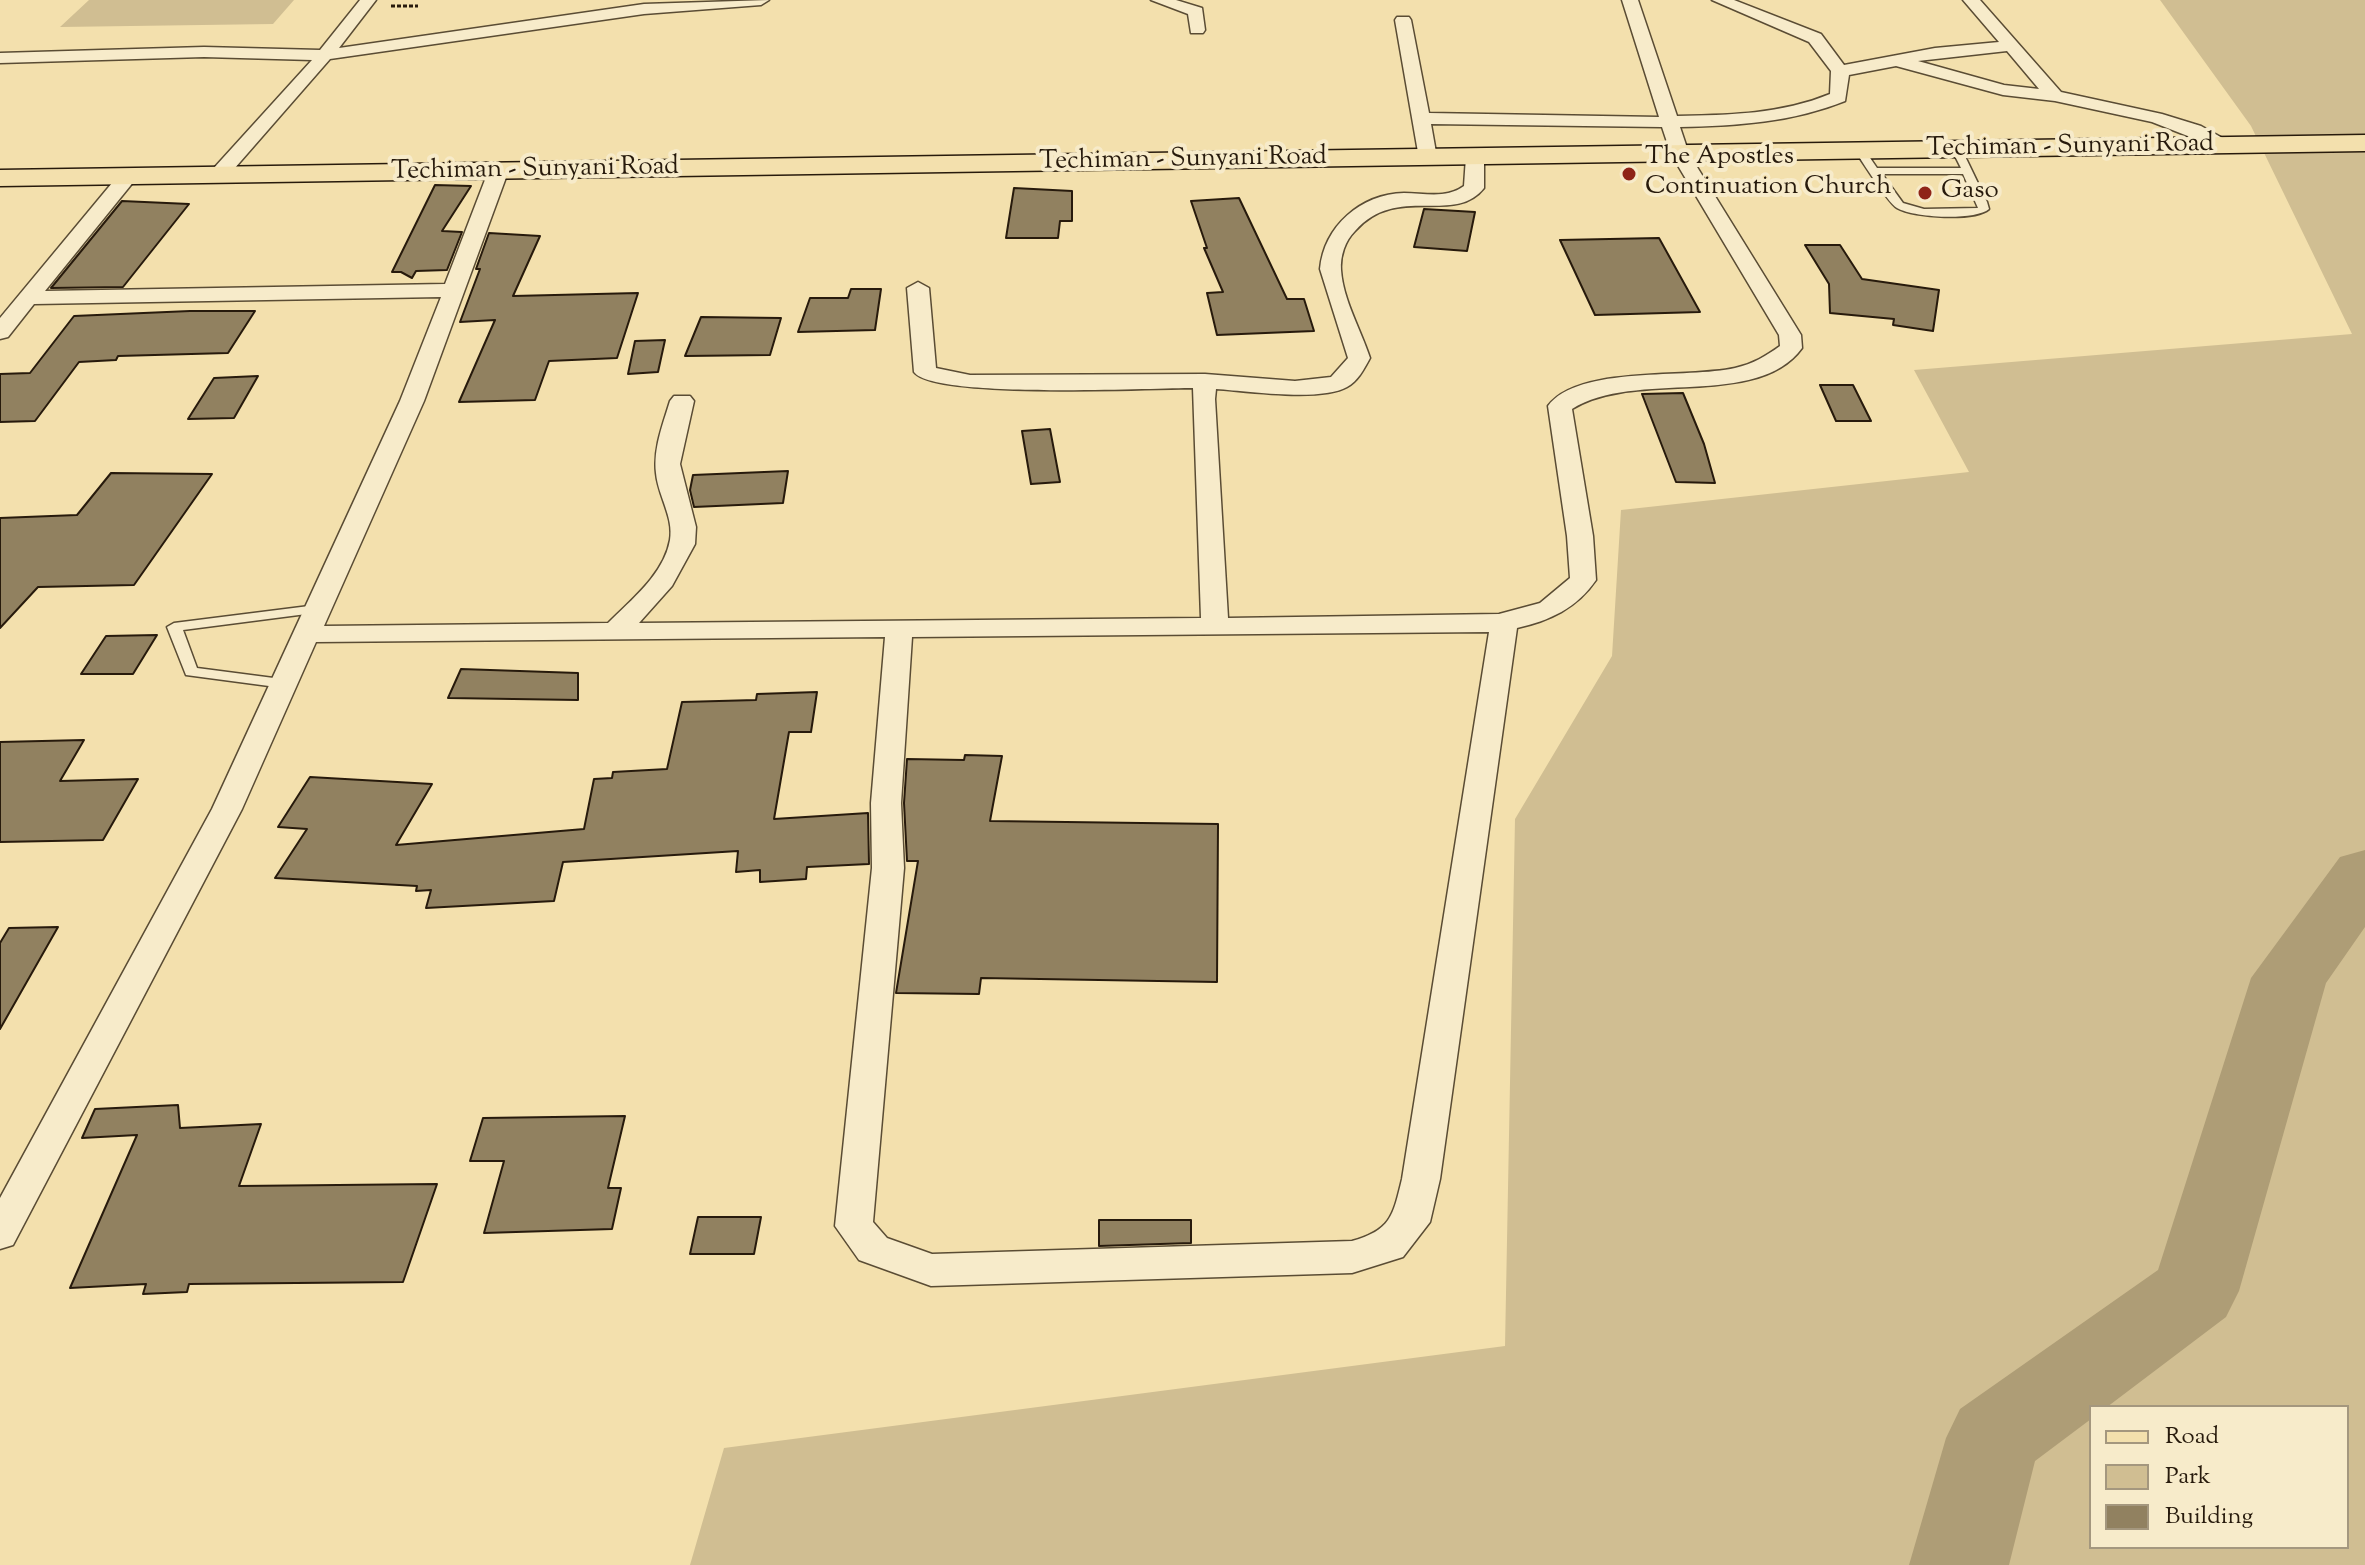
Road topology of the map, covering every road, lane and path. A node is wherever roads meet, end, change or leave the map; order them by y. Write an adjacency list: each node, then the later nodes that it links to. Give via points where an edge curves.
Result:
1 (368, 0): 11 (street)
2 (578, 0): 8 (street)
3 (761, 0): 8 (street)
4 (1159, 0): 10 (street, via 1196,11)
5 (1630, 0): 20 (street)
6 (1720, 0): 17 (street, via 1815,38)
7 (1971, 0): 12 (street)
8 (559, 20): 13 (street)
9 (1403, 20): 19 (street)
10 (1197, 30)
11 (340, 33): 13 (street, via 352,43); 14 (street)
12 (2011, 46): 16 (street); 18 (street)
13 (382, 48): 14 (street)
14 (325, 55): 15 (street, via 204,52); 29 (street)
15 (0, 58)
16 (1897, 60): 17 (street); 18 (street, via 2003,90)
17 (1840, 71): 20 (street, via 1839,97 1828,105 1798,113)
18 (2055, 96): 22 (street, via 2156,118)
19 (1421, 118): 20 (street); 25 (street)
20 (1669, 122): 23 (street)
21 (2365, 143): 22 (main road, Techiman - Sunyani Road)
22 (2226, 145): 26 (main road, Techiman - Sunyani Road)
23 (1680, 154): 24 (main road, Techiman - Sunyani Road); 27 (main road, Techiman - Sunyani Road); 38 (street, via 1790,335 1791,348 1779,361 1745,375 1598,389 1571,396 1560,406 1583,580 1565,600 1531,619)
24 (1475, 157): 25 (main road, Techiman - Sunyani Road); 36 (street, via 1474,188 1465,197 1376,203 1359,212 1335,247 1330,269 1359,358 1338,383 1295,388)
25 (1428, 158): 28 (main road, Techiman - Sunyani Road)
26 (1962, 160): 27 (main road, Techiman - Sunyani Road); 27 (lane, via 1984,209 1977,213 1899,205)
27 (1868, 161)
28 (498, 172): 29 (main road, Techiman - Sunyani Road); 33 (street)
29 (220, 173): 30 (main road, Techiman - Sunyani Road)
30 (129, 175): 31 (main road, Techiman - Sunyani Road); 34 (street)
31 (0, 178)
32 (918, 288): 36 (street, via 925,372 941,378)
33 (453, 290): 34 (street); 39 (street, via 412,401)
34 (28, 298): 35 (street)
35 (0, 332)
36 (1205, 381): 40 (street)
37 (682, 401): 42 (street, via 667,472 683,542 662,583)
38 (1504, 621): 40 (street); 41 (street, via 1411,1222 1389,1246 1352,1257 931,1270 873,1249 854,1226 888,868 886,803)
39 (312, 622): 42 (street); 43 (street); 43 (lane, via 174,627 191,672)
40 (1215, 626): 41 (street)
41 (899, 629): 42 (street)
42 (615, 632)
43 (284, 683): 44 (street, via 227,809)
44 (0, 1234)

